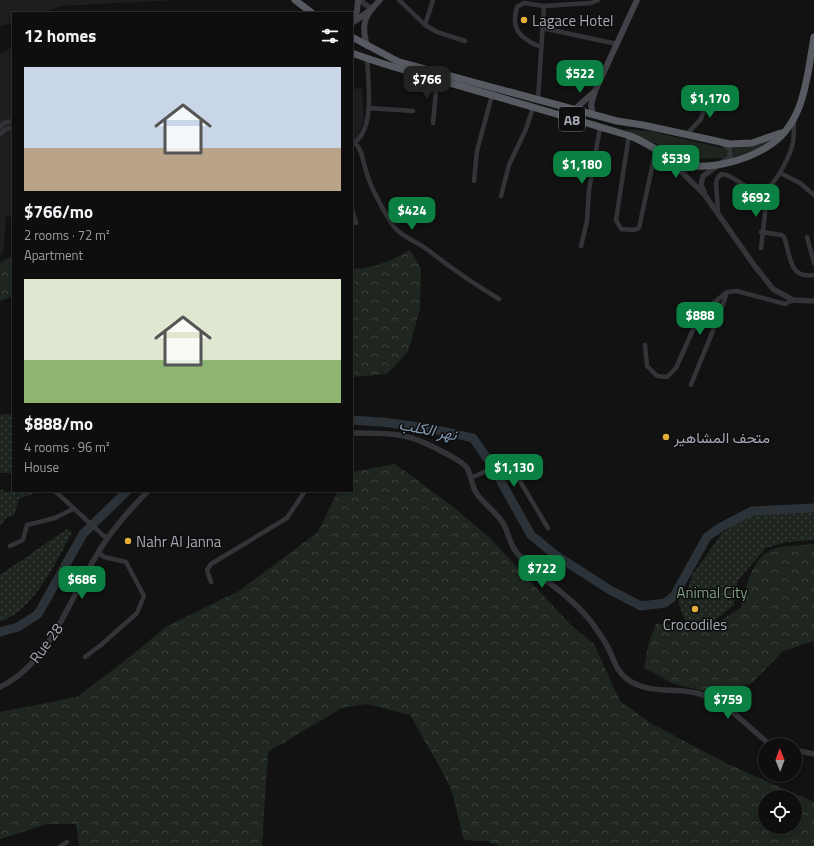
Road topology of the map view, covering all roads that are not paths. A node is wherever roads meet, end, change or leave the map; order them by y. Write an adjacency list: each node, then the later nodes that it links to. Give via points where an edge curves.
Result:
1 (295, 0): 11 (highway)
2 (359, 0): 10 (street); 12 (main road)
3 (399, 0): 14 (street)
4 (433, 0): 14 (street)
5 (598, 0): 9 (street, via 591,3)
6 (637, 0): 19 (main road)
7 (377, 1): 10 (main road)
8 (523, 1): 9 (street); 21 (street, via 517,8 515,27 526,40)
9 (544, 6): 15 (street)
10 (371, 10): 13 (main road); 20 (main road, via 363,26)
11 (309, 12)
12 (353, 21)
13 (353, 22)
14 (425, 25): 18 (street, via 437,32)
15 (542, 28): 19 (street); 21 (street)
16 (814, 37): 22 (highway, A8)
17 (353, 38): 20 (highway, A8)
18 (465, 41)
19 (617, 44): 27 (main road)
20 (367, 46): 30 (highway, A8, via 399,62)
21 (541, 47): 30 (street)
22 (812, 48): 25 (street); 36 (highway, A8, via 800,106)
23 (353, 53): 24 (highway, A8)
24 (367, 59): 26 (highway, A8); 31 (street)
25 (814, 62)
26 (437, 80): 29 (highway, A8); 38 (street)
27 (595, 91): 33 (main road); 35 (main road, via 591,105)
28 (710, 91): 45 (street, via 701,119)
29 (492, 96): 32 (highway, A8); 51 (street, via 477,151)
30 (538, 100): 33 (highway, A8)
31 (368, 108): 34 (street); 47 (street, via 368,118 361,138)
32 (533, 108): 41 (highway, A8); 55 (street, via 509,165)
33 (574, 110): 35 (highway, A8)
34 (413, 111)
35 (593, 115): 45 (highway, A8)
36 (794, 119): 42 (highway, A8); 50 (street, via 793,143)
37 (12, 121): 39 (street)
38 (433, 123)
39 (0, 127)
40 (12, 127): 43 (street)
41 (600, 128): 44 (highway, A8); 61 (street)
42 (783, 132): 46 (highway, A8, via 752,143); 49 (highway, A8, via 758,152)
43 (0, 134)
44 (629, 135): 48 (highway, A8); 48 (street, via 616,220 621,228 639,228)
45 (686, 135): 46 (highway, A8)
46 (721, 143): 49 (street, via 728,147 731,154 727,160)
47 (354, 144): 66 (street, via 360,148 367,174 391,223 401,234)
48 (658, 150): 49 (highway, A8, via 686,165); 53 (street)
49 (719, 164): 53 (street, via 703,176 701,185)
50 (780, 173): 52 (street); 54 (street)
51 (474, 181)
52 (768, 188): 56 (street, via 750,188 721,174 716,183); 59 (street)
53 (704, 194): 56 (street)
54 (814, 195)
55 (501, 196)
56 (718, 212): 67 (street, via 770,286)
57 (353, 213): 58 (street)
58 (356, 224)
59 (761, 232): 62 (street); 64 (street, via 782,235 797,272 802,275)
60 (807, 237): 63 (street)
61 (581, 246)
62 (761, 248)
63 (814, 263)
64 (814, 274)
65 (727, 292): 67 (street, via 737,290 785,304); 69 (street, via 700,314 676,368 667,377 657,376 647,366); 70 (street, via 719,319 709,338)
66 (499, 299)
67 (793, 300): 68 (street)
68 (814, 301)
69 (645, 345)
70 (692, 385)
71 (353, 433): 72 (street, via 385,433 422,440 460,462)
72 (471, 478): 77 (street, via 503,463 509,463); 84 (street, via 476,492 502,522 516,553 583,612 607,646 616,667 627,679 652,688 700,694 720,703)
73 (55, 492): 76 (street)
74 (147, 492): 78 (street, Rue 28)
75 (304, 492): 81 (street, via 287,518 211,564 207,570)
76 (73, 509): 78 (street); 79 (street, via 54,518 28,525 23,540)
77 (548, 528)
78 (107, 539): 80 (street, Rue 28)
79 (10, 546)
80 (98, 552): 82 (street, via 104,557 126,562 144,596 137,612); 83 (street, Rue 28, via 43,652 30,666)
81 (211, 582)
82 (85, 656)
83 (0, 687)
84 (762, 738)
85 (802, 751): 86 (street)
86 (814, 754)
87 (67, 842): 88 (street)
88 (61, 846)

